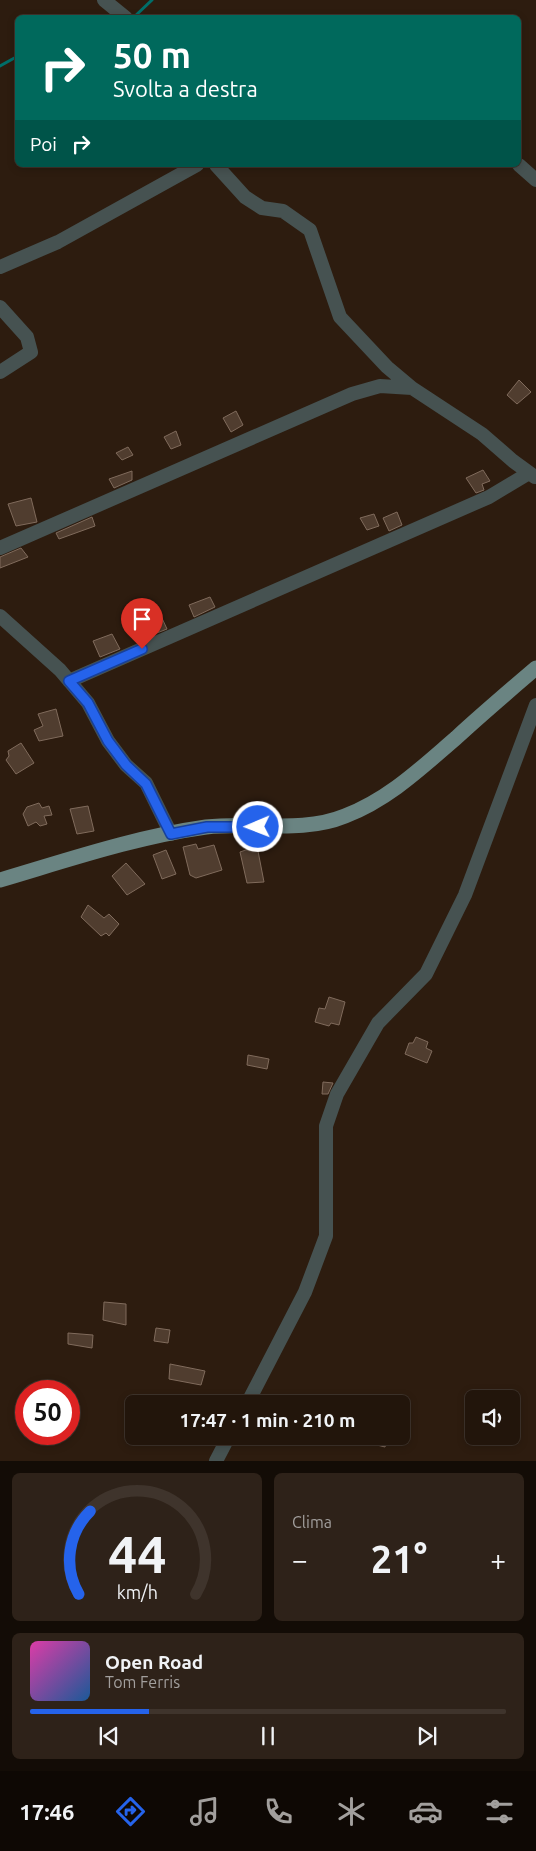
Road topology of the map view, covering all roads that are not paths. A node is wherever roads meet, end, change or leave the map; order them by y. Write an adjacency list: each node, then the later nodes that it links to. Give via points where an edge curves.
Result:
1 (104, 0): 2 (street)
2 (122, 15)
3 (193, 167): 7 (street, via 58,242)
4 (218, 167): 10 (street, via 244,197 262,208 283,211 310,230 340,317 381,361)
5 (521, 167): 6 (street)
6 (536, 180)
7 (0, 267)
8 (0, 307): 9 (street, via 27,337 31,352)
9 (0, 372)
10 (412, 388): 11 (street, via 482,434); 12 (street, via 380,386 352,394)
11 (533, 475): 15 (street, via 490,497)
12 (0, 548)
13 (0, 616): 15 (street)
14 (536, 668): 17 (main road, via 420,771 372,803 345,816 322,824 207,827)
15 (69, 681): 17 (street, via 88,703 108,741 146,784)
16 (536, 705): 19 (street, via 465,895 426,974 378,1023 337,1094 326,1126 326,1236 305,1292)
17 (171, 834): 18 (main road, via 104,848)
18 (0, 880)
19 (252, 1395)
20 (225, 1445): 21 (street)
21 (216, 1461)

